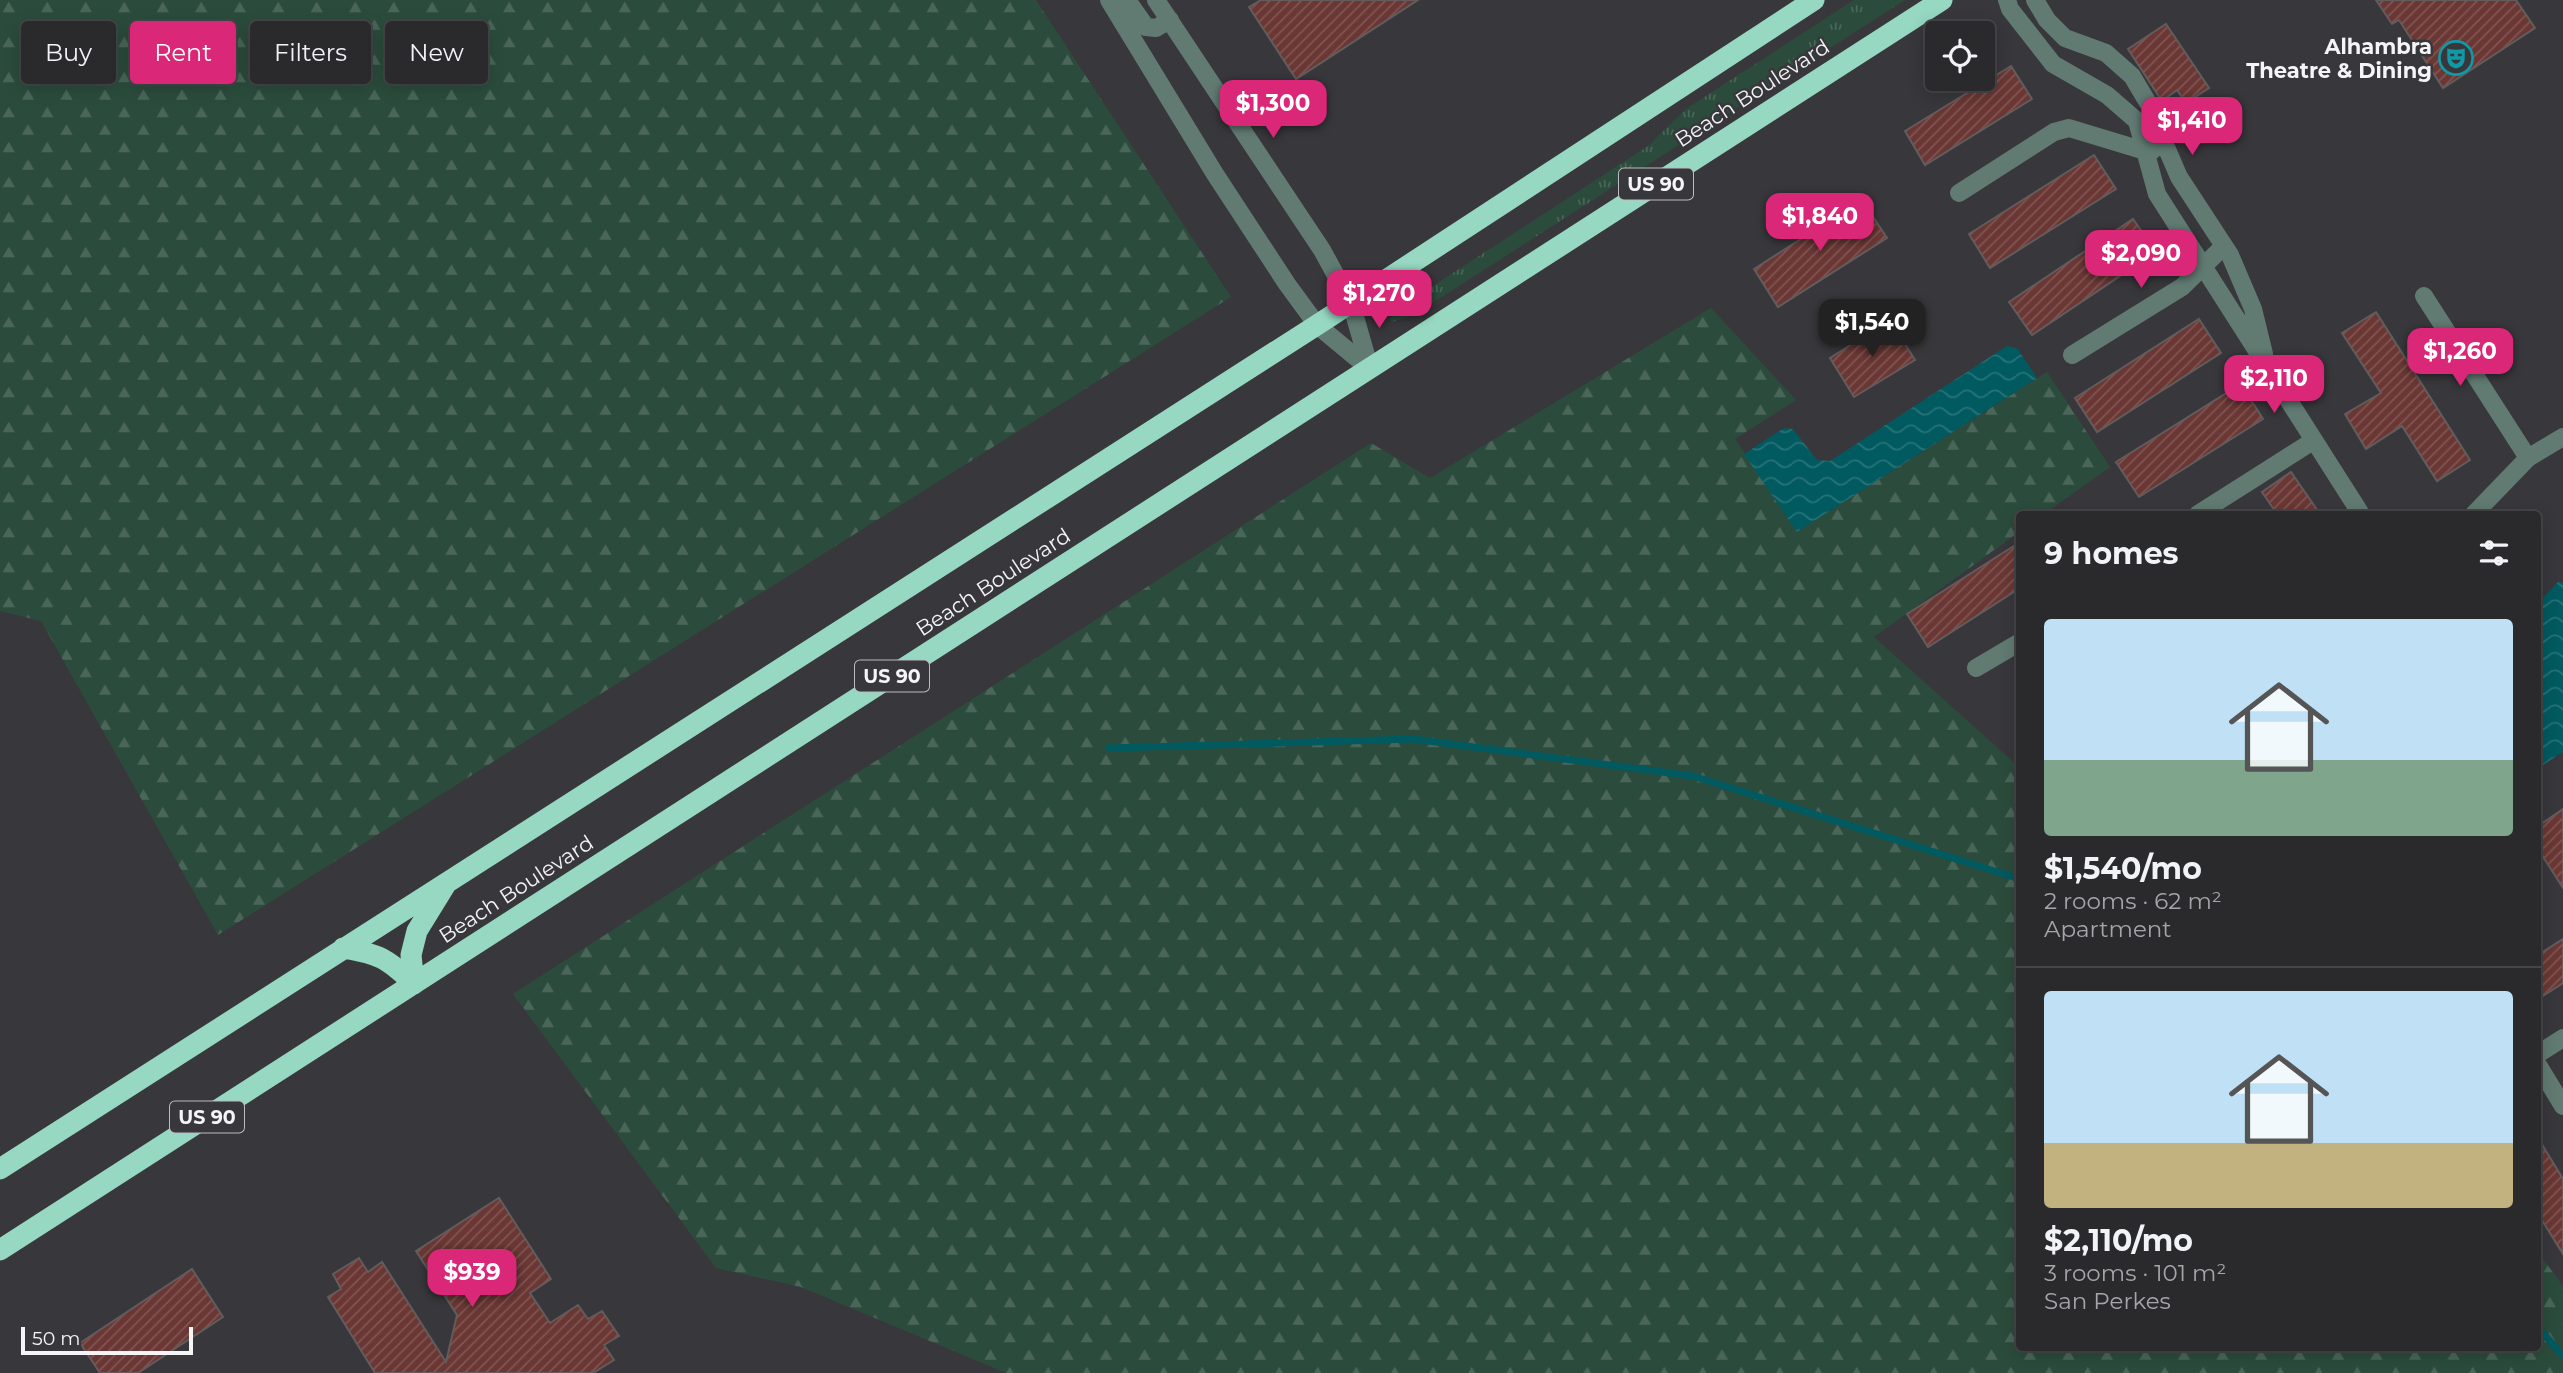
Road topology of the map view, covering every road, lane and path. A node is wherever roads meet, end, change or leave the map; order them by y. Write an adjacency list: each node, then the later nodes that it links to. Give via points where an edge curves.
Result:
1 (1109, 0): 16 (street, via 1215,174)
2 (1127, 0): 8 (street, via 1146,27 1156,28)
3 (1156, 0): 8 (street)
4 (1814, 0): 15 (highway)
5 (1942, 0): 19 (highway, Beach Boulevard / US 90)
6 (2007, 0): 10 (street, via 2053,64 2107,95 2137,121)
7 (2035, 0): 9 (street, via 2065,38 2106,53 2132,76 2157,118)
8 (1170, 20): 15 (street, via 1322,250)
9 (2167, 148): 10 (street); 12 (street, via 2179,177)
10 (2146, 151): 11 (street, via 2069,128 2054,132); 13 (street, via 2157,194)
11 (1959, 193)
12 (2224, 246): 13 (street); 18 (street, via 2253,309)
13 (2202, 265): 17 (street, via 2182,287); 18 (street)
14 (2424, 296): 22 (street)
15 (1351, 303): 16 (highway); 19 (street)
16 (1317, 325): 19 (street); 28 (highway)
17 (2073, 355)
18 (2267, 368): 21 (street)
19 (1370, 369): 30 (highway, Beach Boulevard / US 90)
20 (2563, 437): 22 (street)
21 (2313, 441): 23 (street); 24 (street)
22 (2528, 458): 25 (street)
23 (2224, 508)
24 (2359, 511)
25 (2477, 511)
26 (2016, 644): 27 (street)
27 (1976, 668)
28 (449, 879): 29 (highway); 30 (highway, via 417,931 411,955)
29 (343, 948): 30 (highway, via 373,953 393,963); 35 (highway)
30 (414, 984): 36 (highway, Beach Boulevard / US 90)
31 (2563, 1038): 32 (street)
32 (2541, 1052)
33 (2541, 1070): 34 (street)
34 (2563, 1105)
35 (0, 1168)
36 (0, 1250)

